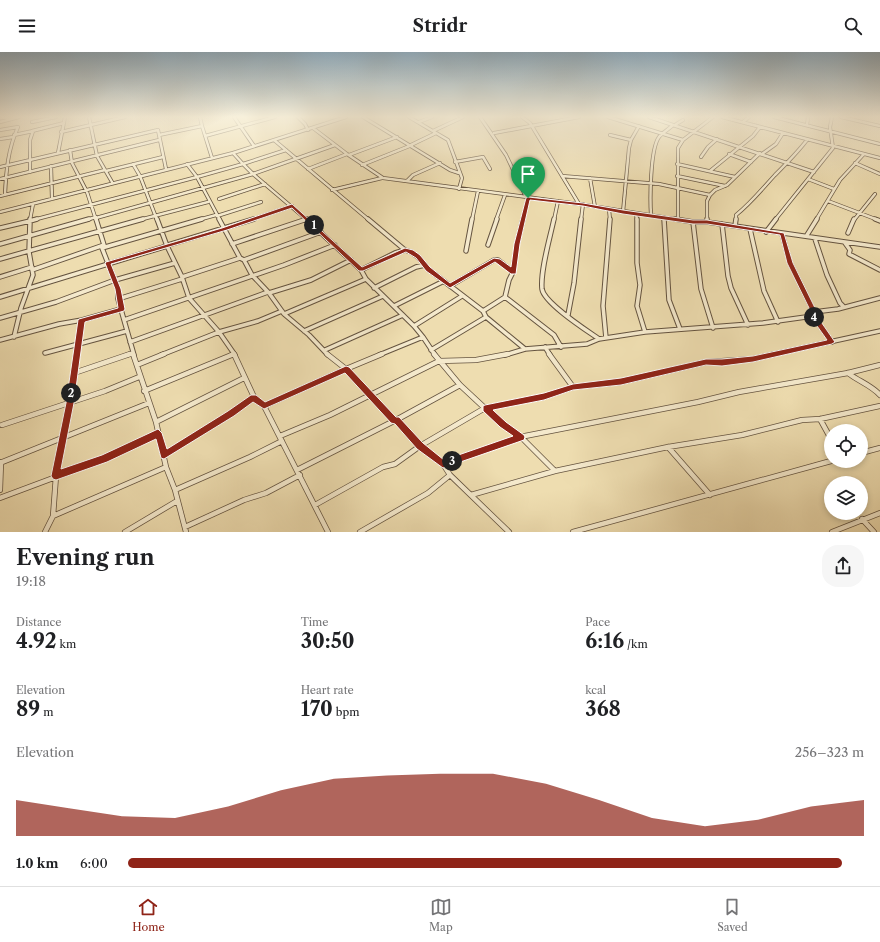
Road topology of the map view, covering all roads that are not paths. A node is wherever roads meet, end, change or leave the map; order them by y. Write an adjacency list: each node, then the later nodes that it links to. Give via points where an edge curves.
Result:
1 (12, 139): 59 (street)
2 (30, 139): 47 (street)
3 (60, 139): 35 (street)
4 (94, 139): 26 (street)
5 (112, 139): 26 (street)
6 (206, 139): 44 (street)
7 (249, 139): 30 (street)
8 (328, 139): 28 (street)
9 (390, 139): 37 (street)
10 (402, 139): 29 (street)
11 (423, 139): 29 (street)
12 (447, 139): 49 (street)
13 (498, 139): 103 (street)
14 (539, 139): 73 (street)
15 (658, 139): 88 (street)
16 (748, 139): 31 (street)
17 (779, 139): 39 (street)
18 (832, 139): 32 (street)
19 (862, 139): 27 (street)
20 (159, 140): 41 (street); 42 (street)
21 (274, 140): 30 (street); 34 (street)
22 (631, 140): 85 (street)
23 (683, 140): 57 (street, via 678,148)
24 (717, 140): 31 (street); 43 (street)
25 (807, 140): 32 (street); 53 (street)
26 (95, 143): 33 (street); 41 (street)
27 (880, 144)
28 (336, 145): 37 (street); 46 (street)
29 (412, 145): 52 (street); 58 (street)
30 (254, 146): 36 (street)
31 (739, 146): 38 (street); 39 (street)
32 (834, 146): 40 (street); 68 (street)
33 (70, 150): 35 (street); 48 (street)
34 (286, 150): 46 (street); 51 (street)
35 (58, 153): 47 (street)
36 (233, 153): 44 (street); 51 (street)
37 (348, 154): 58 (street); 63 (street)
38 (729, 154): 50 (street); 66 (street)
39 (761, 154): 50 (street); 53 (street)
40 (864, 154): 45 (street); 54 (street)
41 (97, 156): 48 (street); 65 (street)
42 (163, 157): 55 (street); 62 (street)
43 (701, 157)
44 (212, 158): 56 (street)
45 (880, 158)
46 (298, 159): 63 (street); 70 (street)
47 (30, 160): 59 (street); 67 (street)
48 (70, 162): 60 (street); 75 (street)
49 (455, 162): 64 (street, via 484,157); 69 (street)
50 (751, 162): 77 (street)
51 (243, 163): 70 (street); 76 (street)
52 (440, 163): 69 (street); 83 (street, via 413,175)
53 (787, 163): 68 (street); 133 (street, via 750,204 736,215)
54 (855, 163): 71 (street); 93 (street)
55 (133, 164): 65 (street); 72 (street)
56 (187, 164): 62 (street); 76 (street)
57 (677, 164): 66 (street); 74 (street)
58 (362, 165): 79 (street)
59 (6, 166): 61 (street); 78 (street)
60 (51, 166): 67 (street); 86 (street)
61 (0, 167)
62 (166, 169): 72 (street)
63 (308, 169): 96 (street)
64 (490, 169)
65 (105, 171): 75 (street); 84 (street)
66 (710, 171): 77 (street)
67 (30, 172): 78 (street)
68 (814, 172): 82 (street)
69 (459, 173): 92 (street, via 462,178)
70 (253, 174): 87 (street); 90 (street)
71 (880, 174)
72 (140, 176): 84 (street); 95 (street)
73 (562, 176): 80 (street); 112 (street)
74 (677, 176): 89 (street); 91 (street)
75 (78, 177): 86 (street); 94 (street)
76 (197, 177): 90 (street); 95 (street)
77 (735, 177): 89 (street)
78 (6, 178): 81 (street); 99 (street)
79 (382, 178): 83 (street); 96 (street)
80 (590, 178): 85 (street); 115 (street)
81 (0, 179)
82 (808, 179): 93 (street); 140 (street)
83 (407, 181): 92 (street)
84 (112, 182): 94 (street)
85 (625, 182): 88 (street); 118 (street)
86 (50, 184): 99 (street); 104 (street)
87 (265, 184): 105 (street); 114 (street)
88 (651, 184): 91 (street); 121 (street)
89 (725, 186): 102 (street, via 715,190)
90 (202, 188): 108 (street); 109 (street)
91 (677, 188): 102 (street); 127 (street)
92 (459, 189): 97 (street)
93 (834, 189): 107 (street)
94 (86, 190): 104 (street); 113 (street)
95 (145, 190): 108 (street); 113 (street)
96 (332, 190): 154 (street)
97 (478, 191): 100 (street); 155 (street)
98 (874, 194): 119 (street)
99 (5, 195): 101 (street)
100 (505, 195): 103 (street); 149 (street)
101 (0, 196)
102 (710, 196): 131 (street, via 707,201)
103 (527, 198): 106 (street); 166 (street)
104 (52, 199): 111 (street)
105 (218, 199)
106 (558, 201): 112 (street); 193 (street, via 543,272 542,290 549,302)
107 (828, 201): 119 (street); 143 (street)
108 (151, 202): 122 (street); 124 (street)
109 (208, 202): 122 (street); 123 (street)
110 (260, 202): 123 (street)
111 (33, 204): 117 (street); 128 (street)
112 (581, 204): 115 (street); 193 (street, via 574,283)
113 (92, 205): 124 (street); 128 (street)
114 (292, 206): 126 (street); 135 (street)
115 (595, 207): 116 (street)
116 (609, 209): 118 (street); 211 (street, via 604,306)
117 (0, 212)
118 (623, 212): 120 (street)
119 (859, 213): 129 (street); 141 (street)
120 (636, 214): 121 (street); 207 (street, via 640,285 637,306)
121 (650, 215): 125 (street)
122 (157, 216): 137 (street); 138 (street)
123 (217, 216): 135 (street); 137 (street)
124 (96, 217): 138 (street); 144 (street)
125 (664, 217): 127 (street); 202 (street, via 668,250 669,300)
126 (307, 219): 139 (street); 148 (street)
127 (678, 219): 130 (street)
128 (30, 221): 134 (street); 144 (street)
129 (880, 221)
130 (693, 222): 131 (street); 201 (street, via 704,304)
131 (707, 222): 132 (street)
132 (722, 224): 133 (street); 199 (street, via 731,288)
133 (736, 226): 136 (street)
134 (0, 228)
135 (224, 229): 148 (street); 150 (street)
136 (750, 229): 140 (street); 198 (street, via 764,291)
137 (162, 231): 150 (street); 152 (street)
138 (100, 232): 152 (street); 156 (street)
139 (321, 232): 151 (street); 158 (street)
140 (766, 232): 142 (street)
141 (848, 233)
142 (782, 234): 145 (street); 190 (street, via 790,263)
143 (807, 235)
144 (30, 236): 147 (street); 156 (street)
145 (815, 239): 146 (street); 185 (street, via 827,275 840,303)
146 (845, 243): 153 (street); 165 (street, via 850,250 849,254)
147 (0, 244)
148 (232, 244): 158 (street)
149 (488, 245)
150 (167, 246): 160 (street); 161 (street)
151 (335, 246): 159 (street); 167 (street)
152 (103, 247): 160 (street); 163 (street)
153 (880, 247)
154 (405, 250): 162 (street, via 418,257); 164 (street)
155 (466, 251)
156 (29, 252): 157 (street); 163 (street)
157 (0, 259)
158 (242, 259): 167 (street); 169 (street)
159 (351, 260): 164 (street); 176 (street, via 322,275)
160 (108, 263): 171 (street); 175 (street)
161 (175, 263): 169 (street); 171 (street)
162 (425, 265): 172 (street); 174 (street)
163 (32, 269): 168 (street); 175 (street, via 33,275)
164 (361, 270): 170 (street)
165 (880, 270)
166 (514, 272): 173 (street, via 498,260 494,260); 180 (street)
167 (252, 275): 176 (street); 181 (street)
168 (0, 276)
169 (182, 278): 181 (street); 183 (street)
170 (366, 279): 174 (street); 189 (street)
171 (115, 280): 183 (street); 188 (street)
172 (444, 281): 173 (street); 184 (street)
173 (450, 286): 178 (street)
174 (374, 288): 177 (street)
175 (28, 290): 179 (street); 188 (street)
176 (269, 293): 189 (street); 191 (street)
177 (383, 296): 184 (street); 204 (street)
178 (462, 296): 187 (street); 200 (street)
179 (0, 297)
180 (505, 297): 187 (street); 217 (street, via 554,335)
181 (189, 298): 191 (street); 197 (street)
182 (880, 298): 185 (street)
183 (118, 299): 186 (street)
184 (394, 306): 192 (street)
185 (844, 306): 190 (street)
186 (121, 309): 196 (street); 197 (street)
187 (483, 311): 194 (street)
188 (20, 313): 195 (street); 208 (street)
189 (283, 313): 204 (street); 206 (street)
190 (814, 314): 198 (street); 214 (street)
191 (204, 315): 206 (street); 213 (street)
192 (403, 315): 200 (street); 219 (street)
193 (568, 316): 210 (street)
194 (486, 317): 218 (street); 220 (street)
195 (0, 318)
196 (82, 320): 208 (street); 215 (street)
197 (124, 320): 203 (street)
198 (778, 322): 199 (street)
199 (748, 324): 201 (street)
200 (414, 326): 209 (street)
201 (713, 328): 202 (street)
202 (680, 329): 207 (street)
203 (127, 331): 213 (street); 215 (street)
204 (304, 331): 219 (street)
205 (880, 331): 214 (street)
206 (219, 332): 223 (street); 225 (street)
207 (645, 332): 211 (street)
208 (14, 337): 212 (street)
209 (423, 337): 220 (street); 227 (street)
210 (599, 338): 211 (street); 217 (street, via 587,344)
211 (606, 338)
212 (0, 340)
213 (130, 342): 222 (street)
214 (832, 342): 233 (street, via 753,359 706,362 621,382)
215 (79, 345): 221 (street); 228 (street)
216 (546, 347): 217 (street); 218 (street); 233 (street, via 550,357)
217 (561, 347)
218 (524, 349): 224 (street, via 476,360)
219 (325, 350): 227 (street)
220 (431, 350): 224 (street)
221 (45, 353)
222 (133, 353): 225 (street); 228 (street)
223 (234, 354): 231 (street); 234 (street)
224 (439, 361): 232 (street); 235 (street)
225 (136, 365): 230 (street)
226 (880, 365): 229 (street)
227 (346, 370): 235 (street); 240 (street)
228 (74, 373): 238 (street)
229 (848, 373): 236 (street, via 874,388); 249 (street, via 739,392)
230 (139, 377): 234 (street); 238 (street)
231 (244, 378): 237 (street); 245 (street)
232 (460, 385): 242 (street); 244 (street)
233 (573, 387): 242 (street, via 544,397)
234 (144, 391): 239 (street)
235 (368, 395): 244 (street); 251 (street)
236 (880, 395)
237 (254, 398): 240 (street); 256 (street)
238 (70, 403): 246 (street); 250 (street)
239 (149, 404): 245 (street); 250 (street)
240 (264, 406): 251 (street)
241 (880, 406): 243 (street)
242 (485, 408): 249 (street); 252 (street)
243 (820, 419): 247 (street); 253 (street, via 802,420 720,439)
244 (395, 420): 252 (street); 262 (street)
245 (156, 422): 248 (street)
246 (2, 426)
247 (824, 426)
248 (158, 433): 256 (street); 264 (street, via 104,459)
249 (521, 437): 259 (street); 261 (street)
250 (62, 438): 257 (street); 264 (street)
251 (281, 438): 262 (street); 266 (street, via 243,461)
252 (420, 446): 259 (street); 271 (street, via 395,464 383,467)
253 (668, 447): 261 (street); 268 (street)
254 (880, 448): 255 (street)
255 (868, 451)
256 (164, 455): 260 (street)
257 (0, 462): 265 (street)
258 (824, 463): 268 (street)
259 (443, 464): 263 (street)
260 (166, 467): 266 (street); 273 (street)
261 (555, 471): 267 (street)
262 (298, 473): 271 (street); 277 (street, via 266,493 244,500)
263 (450, 475): 267 (street); 281 (street, via 428,493)
264 (56, 476): 269 (street); 273 (street)
265 (0, 490)
266 (175, 490): 270 (street)
267 (471, 494): 282 (street)
268 (710, 495): 283 (street)
269 (0, 498)
270 (177, 501): 277 (street); 279 (street)
271 (315, 505): 280 (street)
272 (880, 513): 274 (street)
273 (53, 516): 278 (street)
274 (868, 517)
275 (860, 520): 284 (street)
276 (863, 520): 285 (street)
277 (185, 530)
278 (45, 532)
279 (125, 532)
280 (328, 532)
281 (360, 532)
282 (509, 532)
283 (573, 532)
284 (832, 532)
285 (874, 532)

